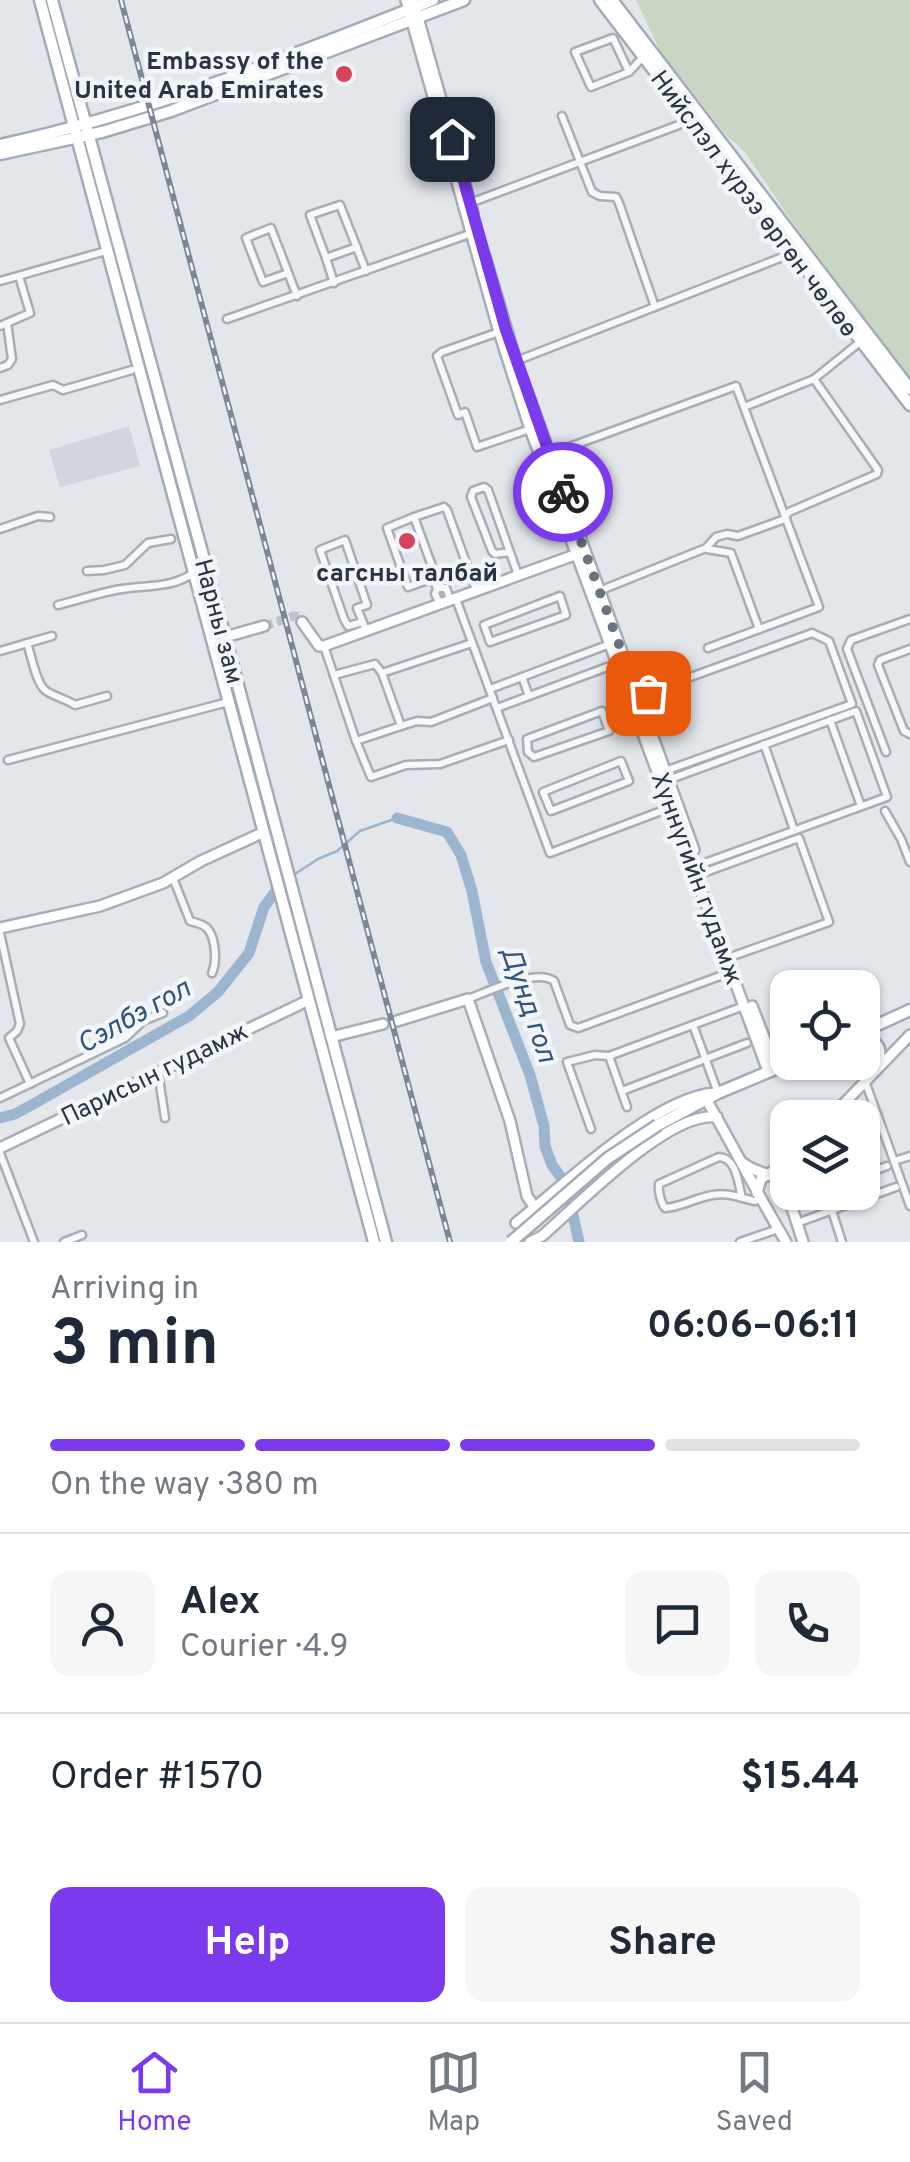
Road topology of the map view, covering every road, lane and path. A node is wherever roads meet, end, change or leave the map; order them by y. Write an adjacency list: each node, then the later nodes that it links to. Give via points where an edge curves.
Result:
1 (40, 0): 12 (main road, Нарны зам)
2 (52, 0): 12 (main road, Нарны зам)
3 (433, 0): 7 (main road)
4 (464, 0): 7 (main road)
5 (600, 0): 8 (main road, Нийслэл хүрээ өргөн чөлөө)
6 (612, 0): 11 (main road, Нийслэл хүрээ өргөн чөлөө)
7 (412, 9): 12 (main road); 12 (main road, via 172,111); 16 (main road, Хүннүгийн гудамж); 17 (main road, Хүннүгийн гудамж)
8 (644, 57): 9 (street); 11 (main road, Нийслэл хүрээ өргөн чөлөө)
9 (629, 72): 9 (street, via 591,86 576,52 613,38)
10 (562, 116): 15 (street)
11 (698, 123): 15 (street); 20 (main road, Нийслэл хүрээ өргөн чөлөө); 31 (main road, Нийслэл хүрээ өргөн чөлөө)
12 (80, 131): 13 (main road); 14 (main road); 19 (main road, Нарны зам); 39 (main road, Нарны зам)
13 (0, 146)
14 (0, 154)
15 (579, 161): 16 (street); 28 (street, via 592,192 619,203)
16 (470, 202): 17 (main road, Хүннүгийн гудамж)
17 (475, 232): 22 (street); 32 (main road, Хүннүгийн гудамж); 34 (main road, Хүннүгийн гудамж)
18 (357, 247): 21 (street); 21 (street, via 340,205 312,213); 22 (street)
19 (106, 251): 24 (street); 39 (main road, Нарны зам)
20 (794, 253): 28 (street); 31 (main road, Нийслэл хүрээ өргөн чөлөө)
21 (326, 258): 26 (street)
22 (366, 271): 26 (street)
23 (288, 273): 23 (street, via 271,228 246,238 263,282); 27 (street)
24 (19, 276): 25 (street); 30 (street, via 30,313)
25 (0, 281)
26 (334, 282): 27 (street)
27 (297, 296): 29 (street)
28 (655, 307): 34 (street)
29 (228, 319)
30 (4, 324): 35 (street, via 12,359)
31 (856, 327): 33 (main road, Нийслэл хүрээ өргөн чөлөө); 38 (main road, Нийслэл хүрээ өргөн чөлөө)
32 (499, 332): 43 (main road, Хүннүгийн гудамж); 43 (street, via 437,356 458,415 466,412 477,446)
33 (861, 341): 37 (street); 41 (main road, Нийслэл хүрээ өргөн чөлөө)
34 (516, 361): 43 (main road, Хүннүгийн гудамж)
35 (0, 368)
36 (132, 370): 40 (street)
37 (814, 379): 42 (street); 47 (street, via 878,470)
38 (910, 389)
39 (153, 398): 54 (main road, Нарны зам); 67 (main road, Нарны зам)
40 (0, 400)
41 (910, 405)
42 (744, 407): 44 (street, via 736,386); 47 (street)
43 (534, 427): 44 (main road, Хүннүгийн гудамж); 52 (main road, Хүннүгийн гудамж)
44 (549, 454): 52 (main road, Хүннүгийн гудамж)
45 (50, 517): 48 (street)
46 (414, 517): 56 (street, via 447,510); 58 (street); 58 (street, via 387,528 408,586 433,578 434,594)
47 (785, 519): 50 (street, via 738,536 716,536); 64 (street, via 819,607)
48 (0, 529)
49 (172, 539): 53 (street, via 148,543 125,564)
50 (706, 548): 57 (street); 64 (street, via 731,553)
51 (510, 552): 51 (street, via 488,490 478,488 471,497 492,551); 55 (street)
52 (581, 552): 55 (main road); 57 (main road, Хүннүгийн гудамж); 70 (main road, Хүннүгийн гудамж)
53 (87, 572)
54 (193, 573): 59 (street); 85 (main road, Нарны зам)
55 (518, 575): 56 (main road)
56 (476, 590): 58 (main road)
57 (600, 593): 70 (main road, Хүннүгийн гудамж)
58 (448, 600): 62 (main road); 68 (street)
59 (58, 605)
60 (910, 619): 94 (street, via 847,644)
61 (302, 622): 71 (main road)
62 (364, 627): 62 (street, via 344,620 320,550 345,540 367,604 358,608); 71 (main road)
63 (265, 628): 67 (main road)
64 (759, 629): 72 (street)
65 (486, 633): 65 (street, via 490,642 566,615 560,596 484,625); 68 (street)
66 (52, 636): 69 (street)
67 (225, 639): 80 (main road, Нарны зам)
68 (472, 641): 76 (street); 79 (street)
69 (27, 643): 74 (street); 81 (street, via 46,692 75,705)
70 (614, 643): 75 (main road, Хүннүгийн гудамж); 78 (street); 83 (main road, Хүннүгийн гудамж)
71 (324, 646): 77 (street)
72 (708, 648)
73 (910, 649): 89 (street, via 878,666)
74 (0, 650)
75 (618, 663): 82 (street); 100 (main road, Хүннүгийн гудамж)
76 (382, 673): 77 (street, via 372,664); 88 (street)
77 (334, 675): 91 (street)
78 (522, 678): 79 (street); 82 (street)
79 (490, 689): 84 (street)
80 (240, 694): 85 (main road); 108 (main road, Нарны зам)
81 (107, 696)
82 (529, 696): 86 (street)
83 (638, 696): 97 (main road, Хүннүгийн гудамж); 97 (street, via 812,633 828,641 852,704)
84 (494, 698): 86 (street); 88 (street)
85 (228, 700): 96 (street); 104 (main road, Нарны зам)
86 (497, 708): 90 (street)
87 (830, 720): 92 (street); 101 (street); 101 (street, via 856,711 888,796)
88 (401, 726): 91 (street)
89 (910, 734)
90 (509, 740): 91 (street, via 440,764 371,777); 95 (street)
91 (356, 741)
92 (764, 744): 97 (street); 103 (street)
93 (528, 752): 93 (street, via 527,739 602,711 610,731 534,758); 95 (street)
94 (886, 752)
95 (515, 758): 99 (street)
96 (8, 760)
97 (667, 776): 100 (main road, Хүннүгийн гудамж)
98 (547, 800): 98 (street, via 544,792 622,761 629,781 551,811); 99 (street)
99 (533, 806): 100 (street, via 550,854)
100 (675, 806): 106 (main road, Хүннүгийн гудамж); 111 (main road, Хүннүгийн гудамж)
101 (861, 806): 103 (street)
102 (885, 811): 105 (street)
103 (794, 830): 106 (street)
104 (262, 833): 107 (main road); 108 (main road, Нарны зам)
105 (910, 862)
106 (701, 869): 110 (main road, Хүннүгийн гудамж); 110 (street, via 799,838 829,922)
107 (172, 876): 109 (main road, via 90,910); 112 (street, via 190,921 208,930 216,959)
108 (290, 911): 114 (main road, Нарны зам); 123 (main road, Нарны зам)
109 (0, 930): 124 (street, via 20,1024)
110 (733, 956): 128 (main road, Хүннүгийн гудамж)
111 (732, 971): 113 (street, via 578,1028 570,1025 549,976); 115 (main road, Хүннүгийн гудамж)
112 (212, 973)
113 (472, 998): 118 (main road); 155 (main road)
114 (308, 1000): 132 (main road, Парисын гудамж); 145 (main road, Нарны зам)
115 (745, 1005): 121 (street); 129 (main road, Хүннүгийн гудамж)
116 (910, 1010): 120 (main road)
117 (163, 1013): 135 (street)
118 (398, 1020)
119 (382, 1024): 123 (main road)
120 (880, 1024)
121 (693, 1025): 126 (street); 127 (street)
122 (910, 1036): 130 (main road)
123 (330, 1037): 145 (main road, Нарны зам)
124 (4, 1040): 135 (street)
125 (747, 1043): 127 (street)
126 (609, 1056): 136 (street); 144 (street, via 568,1062)
127 (704, 1059): 136 (street); 137 (street)
128 (770, 1064)
129 (770, 1065)
130 (880, 1065)
131 (770, 1071): 137 (main road)
132 (158, 1072): 143 (street); 146 (main road, Парисын гудамж)
133 (864, 1080): 140 (main road)
134 (870, 1080): 149 (street)
135 (30, 1084): 138 (street)
136 (622, 1091): 141 (street)
137 (718, 1093): 139 (main road); 159 (main road, via 660,1114)
138 (0, 1098)
139 (706, 1099): 142 (main road); 171 (main road, bridge, via 608,1158)
140 (846, 1100)
141 (627, 1106)
142 (718, 1117): 148 (main road); 172 (main road, via 698,1117 628,1159)
143 (164, 1118)
144 (591, 1129)
145 (351, 1134): 169 (main road, Нарны зам); 170 (main road, Нарны зам)
146 (0, 1150): 167 (street)
147 (910, 1156): 149 (street)
148 (740, 1161): 152 (main road); 157 (main road)
149 (890, 1164): 150 (street); 160 (street)
150 (880, 1168)
151 (770, 1172): 152 (main road)
152 (766, 1174): 153 (main road); 157 (main road)
153 (770, 1176)
154 (896, 1187): 156 (street)
155 (525, 1188): 159 (main road); 163 (main road)
156 (880, 1193)
157 (758, 1196): 158 (street); 165 (main road)
158 (742, 1198): 158 (street, via 726,1158 658,1187 665,1208 713,1194)
159 (537, 1206): 163 (main road)
160 (910, 1206)
161 (793, 1210): 164 (main road)
162 (832, 1210): 164 (street); 176 (street)
163 (516, 1222): 172 (main road, via 518,1238)
164 (797, 1223): 175 (main road)
165 (778, 1229): 173 (street); 174 (main road)
166 (82, 1235): 168 (street)
167 (34, 1242)
168 (64, 1242)
169 (374, 1242)
170 (386, 1242)
171 (514, 1242)
172 (529, 1242)
173 (740, 1242)
174 (786, 1242)
175 (804, 1242)
176 (842, 1242)

